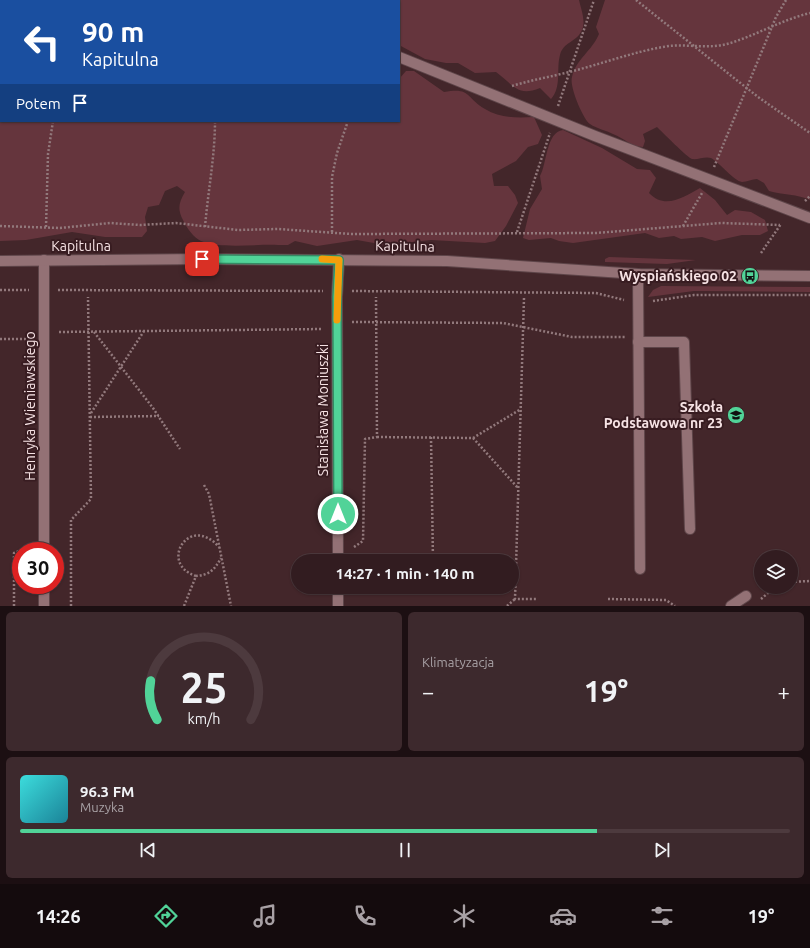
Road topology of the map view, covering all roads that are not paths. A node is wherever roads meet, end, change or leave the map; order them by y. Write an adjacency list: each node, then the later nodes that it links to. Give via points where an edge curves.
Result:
1 (400, 57): 2 (street, via 595,136)
2 (810, 218)
3 (44, 260): 4 (street, Kapitulna); 5 (street, Kapitulna); 10 (street, Henryka Wieniawskiego)
4 (339, 260): 6 (street, Kapitulna, via 454,261); 11 (street, Stanisława Moniuszki)
5 (0, 261)
6 (638, 274): 7 (street, Kapitulna); 8 (street)
7 (810, 276)
8 (638, 340): 9 (street, via 684,342); 12 (street)
9 (690, 529)
10 (44, 542)
11 (338, 554)
12 (640, 569)
13 (44, 594): 16 (street)
14 (338, 594): 17 (street)
15 (746, 596): 18 (street)
16 (44, 606)
17 (338, 606)
18 (731, 606)

